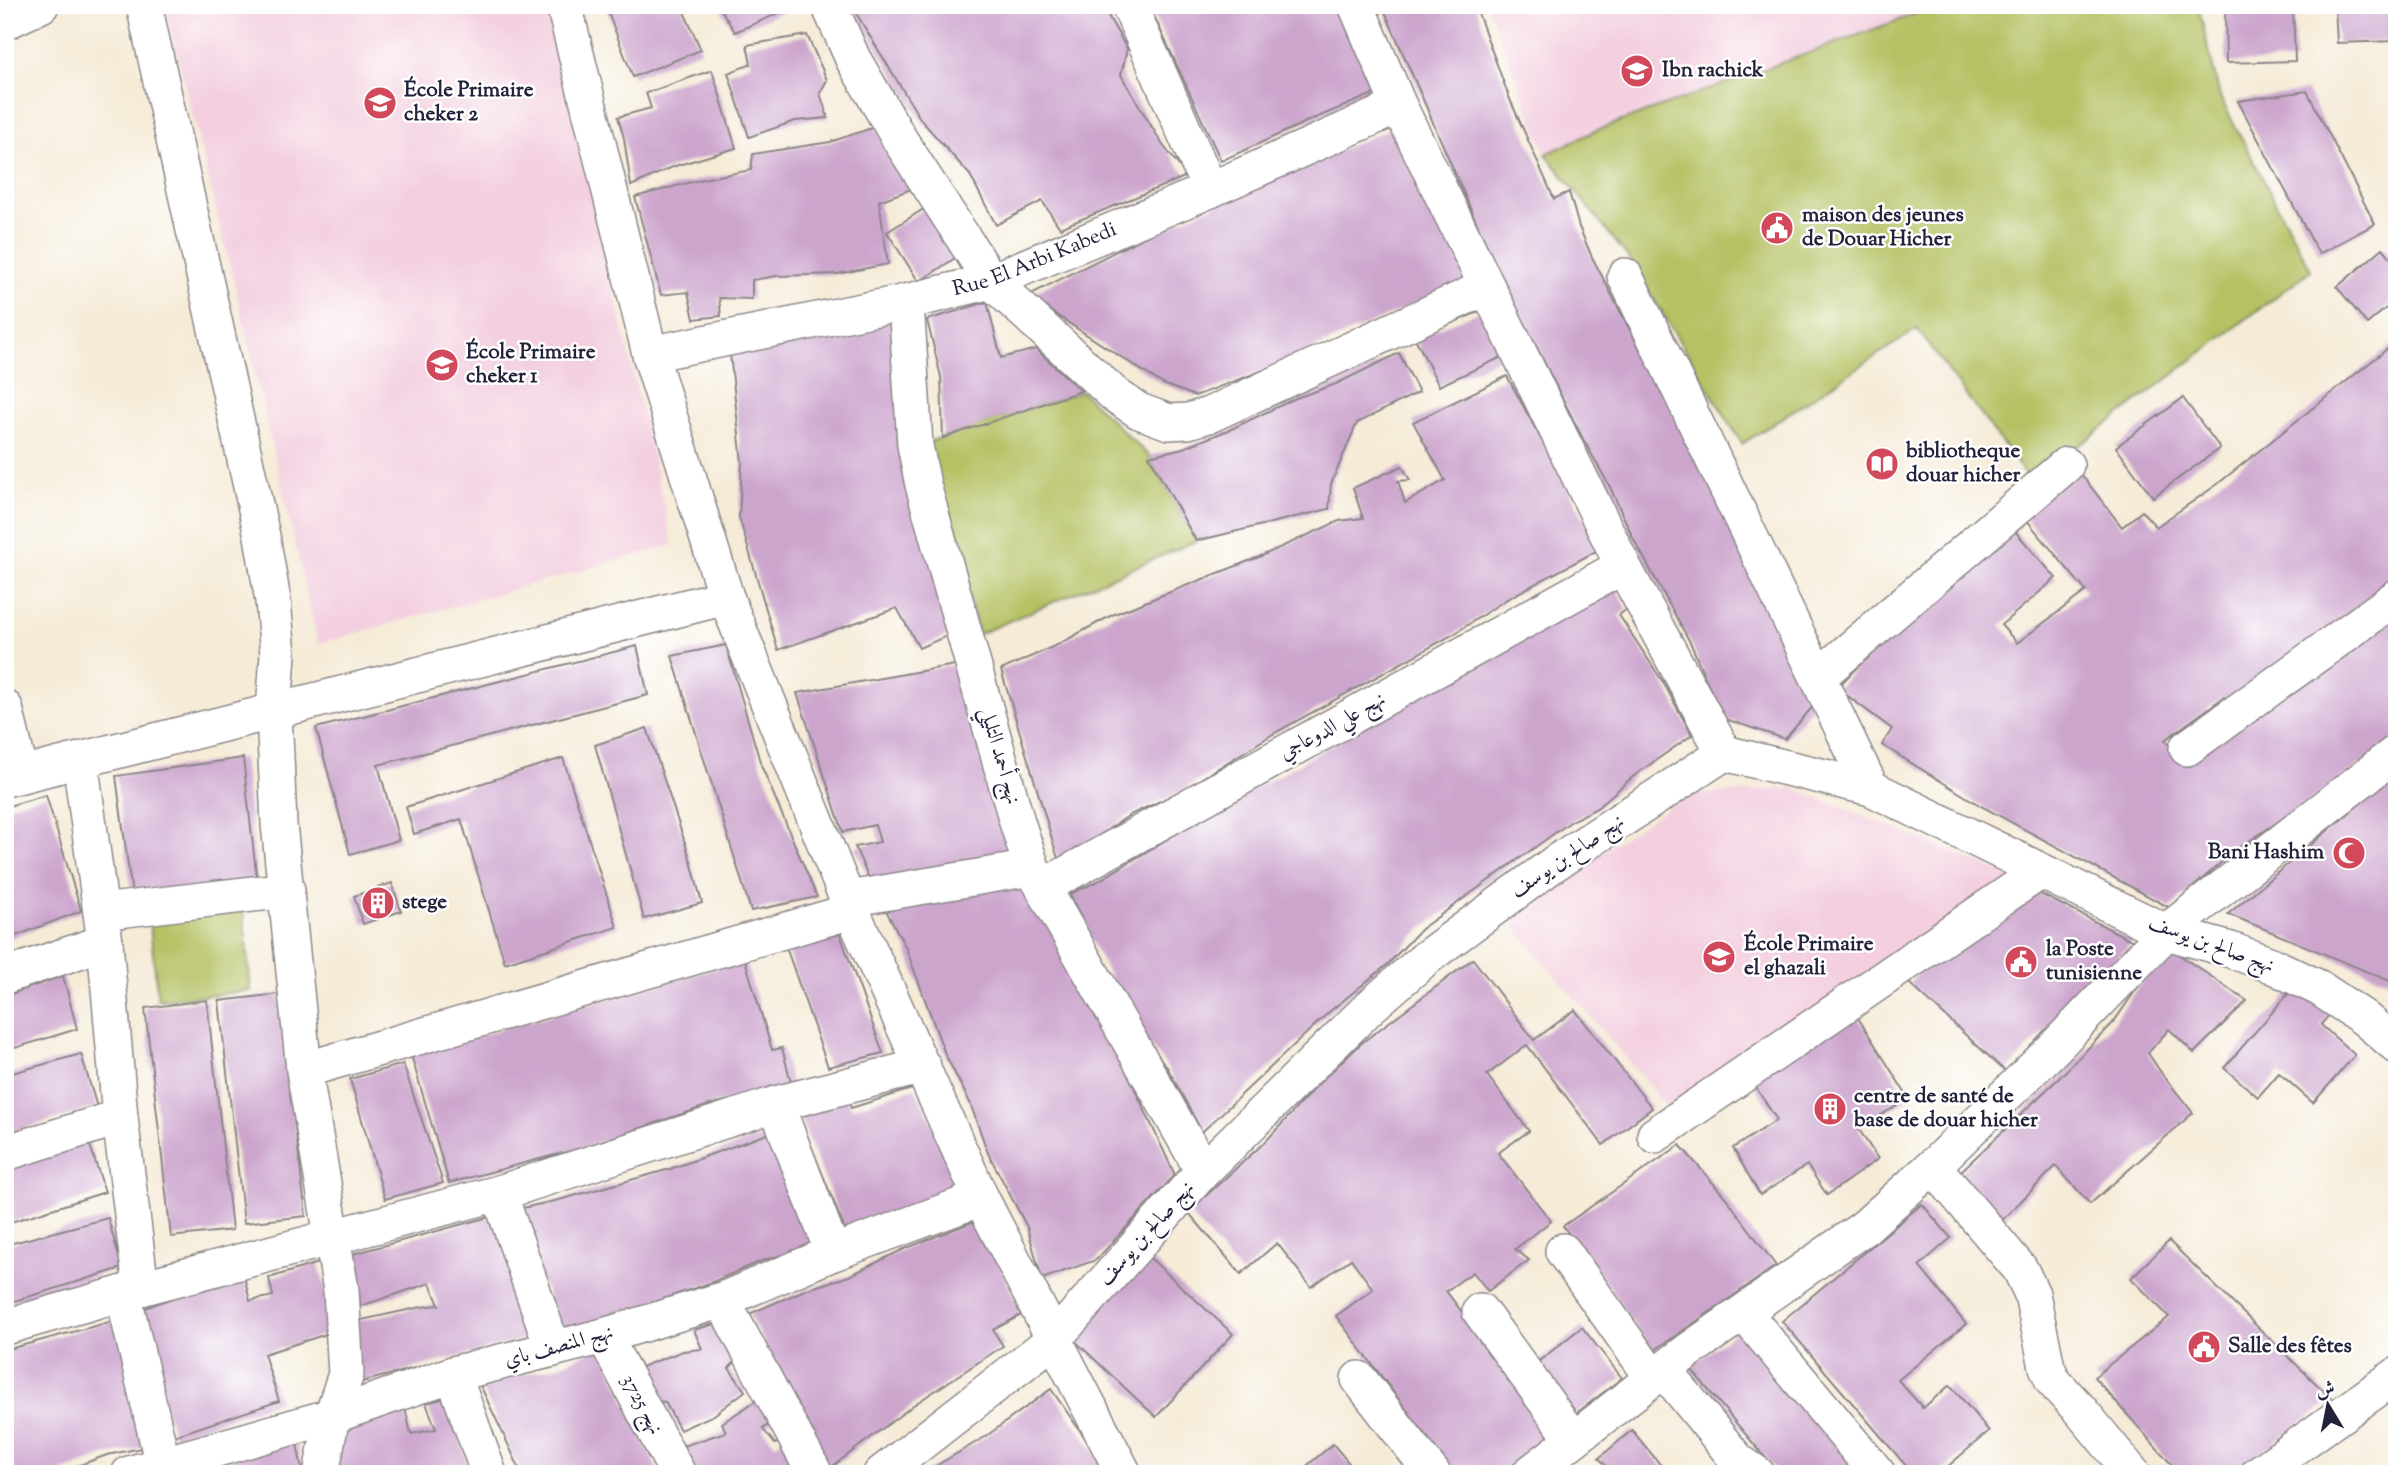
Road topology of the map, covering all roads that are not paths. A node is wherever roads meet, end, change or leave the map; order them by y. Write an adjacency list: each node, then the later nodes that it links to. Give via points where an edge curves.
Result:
1 (41, 5): 7 (street)
2 (144, 5): 21 (street, via 262,536 278,654)
3 (564, 5): 14 (street)
4 (829, 5): 11 (street, via 853,59)
5 (1129, 5): 9 (street)
6 (1356, 5): 8 (street)
7 (5, 22)
8 (1399, 106): 9 (street, Rue El Arbi Kabedi); 12 (street)
9 (1210, 190): 11 (street, Rue El Arbi Kabedi)
10 (1625, 276): 19 (street)
11 (991, 281): 12 (street, via 1115,395 1139,411 1169,422 1209,415); 13 (street, Rue El Arbi Kabedi)
12 (1487, 287): 16 (street)
13 (906, 302): 14 (street, Rue El Arbi Kabedi); 29 (street, نهج أحمد التليلي, via 915,445 923,485)
14 (650, 354): 17 (street)
15 (2066, 465): 19 (street)
16 (1623, 566): 24 (street); 29 (street, نهج علي الدوعاجي)
17 (726, 597): 21 (street); 31 (street)
18 (2397, 597): 22 (street)
19 (1818, 677): 27 (street)
20 (5, 708): 26 (street)
21 (274, 712): 25 (street); 30 (street)
22 (2187, 748)
23 (2397, 752): 33 (street)
24 (1724, 753): 27 (street, نهج صالح بن يوسف); 43 (street, نهج صالح بن يوسف, via 1555,863 1426,958)
25 (80, 760): 26 (street); 32 (street)
26 (13, 777)
27 (1871, 788): 28 (street, نهج صالح بن يوسف)
28 (2041, 872): 33 (street, نهج صالح بن يوسف); 40 (street)
29 (1037, 878): 31 (street, نهج علي الدوعاجي); 43 (street, نهج أحمد التليلي)
30 (287, 890): 32 (street); 37 (street)
31 (850, 905): 36 (street); 37 (street, نهج علي الدوعاجي)
32 (103, 927): 34 (street); 39 (street)
33 (2166, 932): 35 (street, نهج صالح بن يوسف, via 2231,950 2319,988); 42 (street)
34 (5, 976)
35 (2397, 1046)
36 (923, 1066): 38 (street); 45 (street)
37 (304, 1070): 46 (street)
38 (776, 1104): 44 (street); 48 (street)
39 (120, 1117): 41 (street); 49 (street)
40 (1655, 1135)
41 (5, 1153)
42 (1933, 1166): 52 (street, via 1865,1227); 74 (street, via 2020,1269 2032,1294 2053,1381)
43 (1203, 1171): 55 (street, نهج صالح بن يوسف)
44 (499, 1193): 46 (street); 56 (street)
45 (981, 1198): 48 (street, نهج المنصف باي); 55 (street)
46 (331, 1237): 49 (street); 61 (street, via 341,1290 346,1374)
47 (1563, 1251): 58 (street)
48 (833, 1253): 50 (street, نهج المنصف باي)
49 (132, 1290): 53 (street); 63 (street)
50 (722, 1300): 54 (street, نهج المنصف باي); 68 (street)
51 (1480, 1311): 62 (street)
52 (1744, 1313): 58 (street); 73 (street)
53 (5, 1327)
54 (604, 1336): 56 (street, نهج المنصف باي); 67 (street, نهج 3725)
55 (1053, 1340): 69 (street, نهج صالح بن يوسف); 70 (street)
56 (553, 1349): 57 (street, نهج المنصف باي)
57 (453, 1374): 61 (street, نهج المنصف باي); 66 (street)
58 (1658, 1374): 62 (street); 72 (street, via 1738,1461)
59 (2397, 1375): 75 (street)
60 (1359, 1378): 71 (street)
61 (332, 1416): 63 (street, نهج المنصف باي); 65 (street)
62 (1556, 1460)
63 (163, 1465): 64 (street, نهج المنصف باي)
64 (129, 1474)
65 (321, 1474)
66 (489, 1474)
67 (678, 1474)
68 (815, 1474)
69 (881, 1474)
70 (1124, 1474)
71 (1433, 1474)
72 (1757, 1474)
73 (1878, 1474)
74 (2133, 1474)
75 (2258, 1474)

